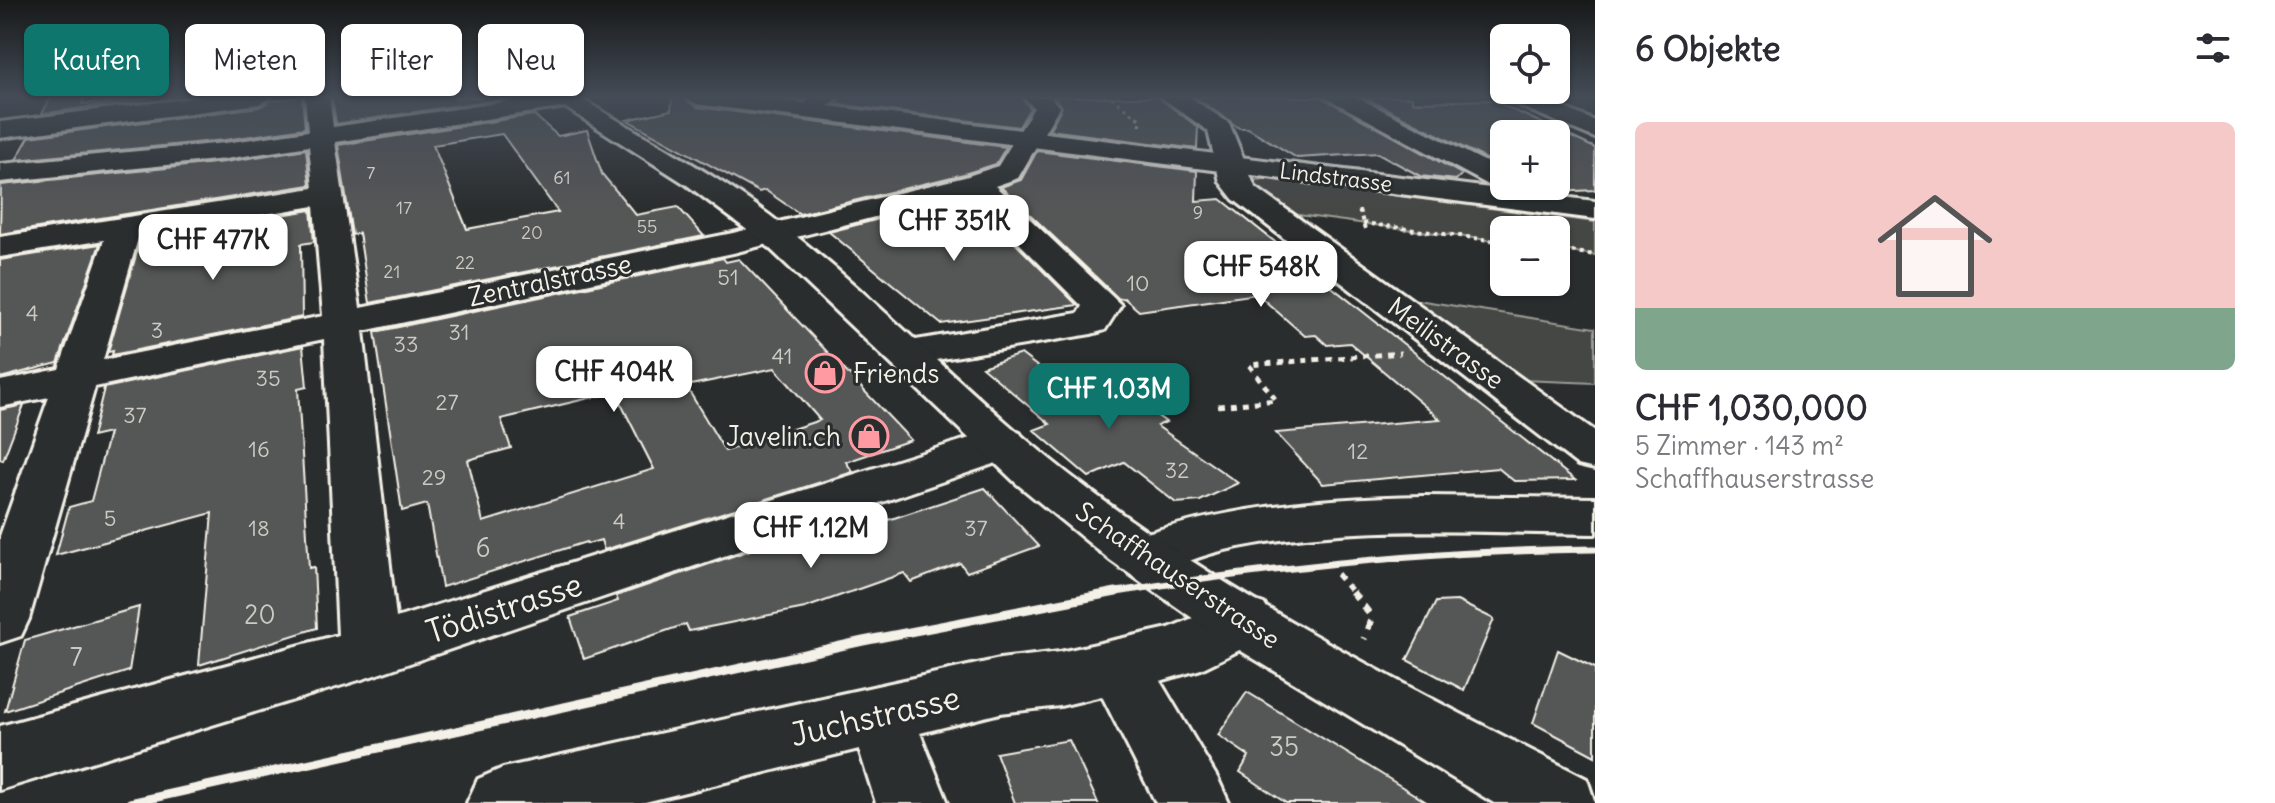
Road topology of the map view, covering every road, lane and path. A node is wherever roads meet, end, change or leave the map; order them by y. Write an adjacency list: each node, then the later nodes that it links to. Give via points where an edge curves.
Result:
1 (268, 134): 9 (street, via 211,153)
2 (323, 134): 12 (street)
3 (627, 134): 20 (street, Schaffhauserstrasse)
4 (1015, 134): 7 (street, Lindstrasse)
5 (1222, 134): 8 (street, Meilistrasse)
6 (1411, 134): 10 (street)
7 (1031, 137): 8 (street, Lindstrasse); 11 (street, Zentralstrasse, via 1008,172)
8 (1230, 163): 14 (street, Lindstrasse); 26 (street, Meilistrasse, via 1244,193)
9 (0, 173)
10 (1490, 175)
11 (975, 183): 20 (street, Zentralstrasse); 27 (street, via 1102,305 1091,322)
12 (328, 195): 18 (street); 25 (street)
13 (1534, 200): 14 (street)
14 (1539, 203): 16 (street, Lindstrasse)
15 (1359, 210): 17 (path)
16 (1595, 210)
17 (1363, 223): 19 (path); 21 (path)
18 (125, 227): 22 (street); 28 (street)
19 (1365, 229)
20 (773, 233): 25 (street, Zentralstrasse); 27 (street, Schaffhauserstrasse)
21 (1490, 240)
22 (0, 247)
23 (1570, 251): 24 (path)
24 (1595, 255)
25 (343, 323): 28 (street, Zentralstrasse); 38 (street)
26 (1453, 348): 30 (path, via 1249,365 1276,400); 32 (street, Meilistrasse)
27 (906, 353): 31 (street, Schaffhauserstrasse)
28 (79, 378): 29 (street, Zentralstrasse); 36 (street)
29 (0, 394)
30 (1218, 406)
31 (1003, 444): 34 (street, Schaffhauserstrasse); 38 (street, Tödistrasse)
32 (1595, 454)
33 (1595, 516): 34 (street, via 1309,521 1204,533)
34 (1140, 555): 37 (street, Schaffhauserstrasse)
35 (1337, 574): 39 (path, via 1372,617)
36 (0, 619)
37 (1243, 621): 40 (street, Juchstrasse, via 1179,651); 46 (street, Schaffhauserstrasse)
38 (369, 652): 42 (street, Tödistrasse)
39 (1358, 652)
40 (1118, 666): 41 (street, Juchstrasse, via 1000,686); 45 (street)
41 (880, 715): 43 (street, Juchstrasse); 44 (street)
42 (0, 758)
43 (503, 803)
44 (912, 803)
45 (1193, 803)
46 (1562, 803)

